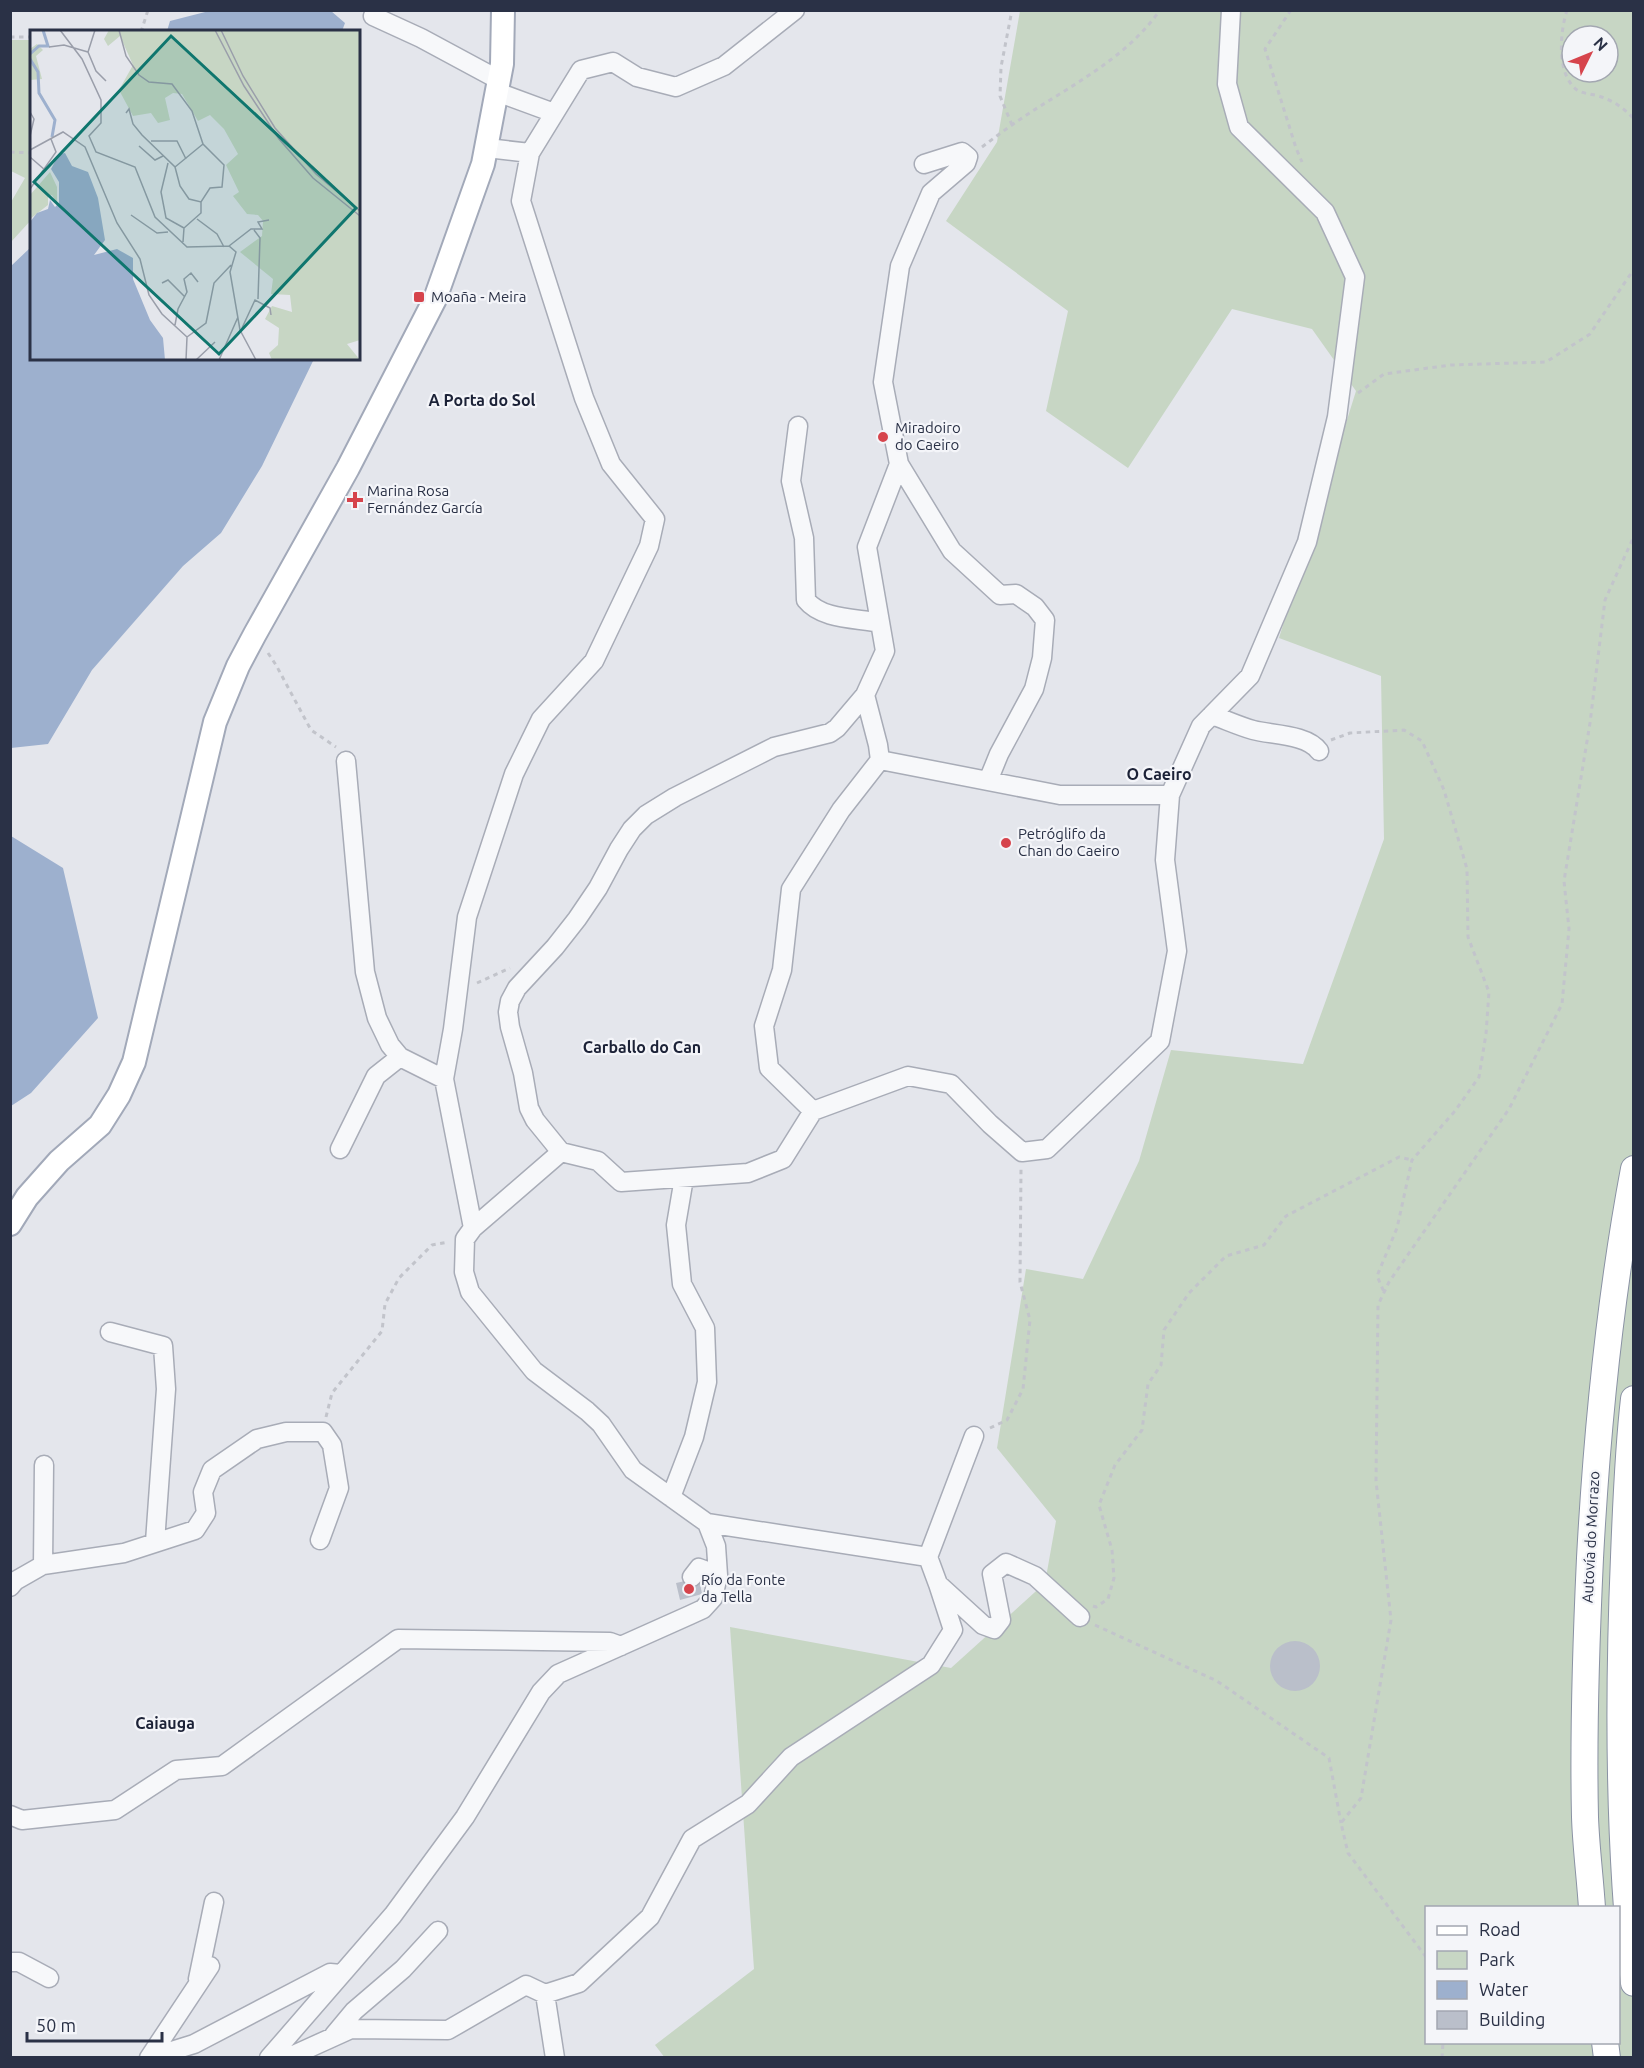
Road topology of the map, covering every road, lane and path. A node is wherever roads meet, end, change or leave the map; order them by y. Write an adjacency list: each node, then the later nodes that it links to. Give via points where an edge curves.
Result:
1 (148, 10): 10 (path)
2 (503, 10): 13 (main road)
3 (795, 10): 14 (street, via 724,66 676,87 637,77 613,62 581,70)
4 (1012, 10): 16 (path, via 1000,96)
5 (1160, 10): 16 (path, via 1150,25 1120,52)
6 (1231, 10): 25 (street, via 1227,84 1239,127 1325,212 1355,277)
7 (1291, 10): 23 (path, via 1265,49)
8 (1567, 10): 15 (path, via 1562,58 1566,75 1578,90 1623,107)
9 (373, 16): 13 (street, via 421,38)
10 (142, 30)
11 (10, 37): 12 (path)
12 (30, 37)
13 (498, 86): 14 (street); 17 (main road)
14 (554, 113): 20 (street)
15 (1634, 119)
16 (1012, 125): 21 (path)
17 (487, 148): 20 (street); 30 (main road, via 435,299 348,468)
18 (10, 152): 19 (path)
19 (30, 153)
20 (530, 153): 39 (street, via 521,201 584,398 611,464 655,519 649,546 594,661 541,719 514,774 467,917)
21 (968, 157): 22 (street, via 962,152); 27 (street, via 931,193 900,266 883,382)
22 (924, 164)
23 (1305, 169)
24 (1634, 269): 25 (path, via 1590,334 1546,362 1451,365 1384,374 1361,390)
25 (1336, 417): 32 (street, via 1307,542 1250,676)
26 (798, 426): 29 (street, via 791,481 804,538 806,600 812,608 828,614)
27 (899, 464): 29 (street, via 867,547); 36 (street, via 952,551 1000,595 1016,594 1035,607 1045,620 1042,658 1034,689)
28 (1634, 536): 51 (path, via 1605,600 1564,881 1569,929 1562,1004 1509,1109)
29 (880, 623): 31 (street, via 885,651)
30 (255, 634): 35 (path, via 311,730 335,745); 49 (main road, via 215,722 134,1062 100,1125 59,1161 27,1197)
31 (865, 695): 34 (street); 44 (street, via 830,733 774,747 646,815 632,829 577,919 517,988 508,1012 529,1108)
32 (1212, 715): 33 (street, via 1254,730 1290,736); 37 (street, via 1201,726)
33 (1317, 749): 46 (path, via 1360,732 1404,730 1422,741 1444,790 1467,869 1468,938 1489,993 1479,1077)
34 (880, 760): 36 (street); 42 (street, via 841,810 791,890 782,970 764,1026 769,1068)
35 (346, 761): 40 (street, via 365,972 377,1018)
36 (988, 781): 37 (street, via 1060,795)
37 (1170, 795): 45 (street, via 1165,860 1177,951 1160,1041 1047,1149)
38 (512, 968): 39 (path)
39 (458, 993): 41 (street)
40 (400, 1057): 41 (street); 43 (street, via 376,1076)
41 (444, 1079): 50 (street)
42 (813, 1111): 45 (street, via 908,1077 951,1084); 48 (street, via 783,1159 748,1173)
43 (340, 1149)
44 (561, 1152): 48 (street, via 597,1161 621,1182); 50 (street)
45 (1022, 1152): 55 (path, via 1020,1282 1030,1320 1023,1389 1007,1420)
46 (1412, 1160): 51 (path, via 1397,1228 1377,1276); 67 (path, via 1399,1157 1286,1216 1264,1245 1226,1256 1189,1293 1164,1330 1161,1365 1148,1384 1142,1430 1115,1465 1099,1505 1112,1550 1114,1578 1108,1599)
47 (1634, 1169): 72 (highway, Autovía do Morrazo, via 1608,1341 1594,1481 1585,1649 1585,1819)
48 (684, 1178): 57 (street, via 676,1225 682,1284 705,1328 707,1382 694,1437)
49 (10, 1224)
50 (469, 1233): 54 (path, via 432,1245 399,1278 385,1304 382,1331 332,1393); 57 (street, via 464,1272 470,1292 534,1371 587,1411 601,1424 633,1470)
51 (1384, 1292): 70 (path, via 1378,1305 1376,1481 1391,1620 1361,1798)
52 (110, 1332): 60 (street, via 163,1346 166,1389)
53 (1634, 1399): 79 (highway, via 1620,1645 1623,1824)
54 (323, 1432): 59 (street, via 332,1444 339,1488); 60 (street, via 286,1432 257,1439 212,1470 203,1492 206,1513 195,1530)
55 (974, 1437): 61 (street)
56 (44, 1465): 62 (street)
57 (671, 1497): 58 (street)
58 (707, 1522): 61 (street); 63 (street, via 716,1546)
59 (320, 1540)
60 (155, 1542): 62 (street, via 124,1553)
61 (928, 1557): 65 (street)
62 (43, 1565): 66 (street)
63 (718, 1575): 64 (street, via 699,1568); 68 (street, via 713,1598 703,1609)
64 (692, 1577)
65 (938, 1584): 67 (street, via 983,1625 994,1629 1001,1620 992,1574 1006,1563 1035,1576); 81 (street, via 953,1630 931,1665 791,1757 748,1804 692,1839 650,1917 579,1983)
66 (10, 1587)
67 (1085, 1611): 70 (path, via 1216,1681 1329,1758)
68 (621, 1646): 69 (street, via 610,1642 398,1639 222,1767 176,1770 115,1810 22,1820); 77 (street, via 558,1674 542,1692 465,1817 393,1915)
69 (10, 1815)
70 (1341, 1823): 74 (path, via 1348,1853)
71 (214, 1902): 80 (street)
72 (1592, 1906)
73 (438, 1931): 82 (street, via 403,1969 354,2011)
74 (1425, 1956)
75 (10, 1962): 78 (street, via 19,1962)
76 (210, 1966): 80 (street)
77 (341, 1974): 83 (street, via 330,1973 194,2044); 84 (street)
78 (49, 1978)
79 (1634, 1983)
80 (196, 1987): 83 (street)
81 (545, 1994): 82 (street, via 526,1985 448,2030 351,2029); 86 (street)
82 (333, 2037): 85 (street)
83 (149, 2058)
84 (269, 2058)
85 (287, 2058)
86 (555, 2058)

